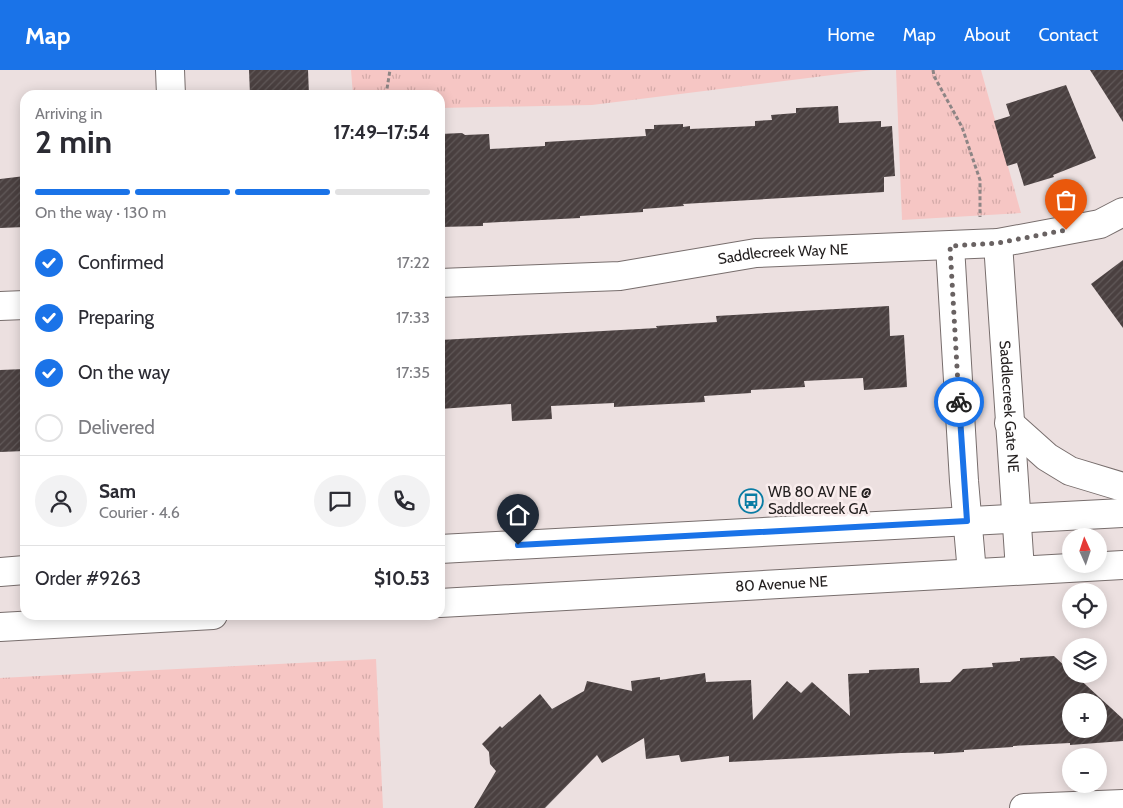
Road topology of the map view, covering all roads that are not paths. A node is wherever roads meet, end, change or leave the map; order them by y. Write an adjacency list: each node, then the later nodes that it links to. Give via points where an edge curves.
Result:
1 (170, 70): 2 (main road)
2 (171, 90)
3 (1123, 212): 4 (main road, Saddlecreek Way NE, via 1100,224)
4 (998, 243): 5 (main road, Saddlecreek Way NE); 9 (main road, Saddlecreek Gate NE)
5 (950, 246): 6 (main road, Saddlecreek Way NE, via 756,253 620,276); 13 (main road)
6 (445, 283)
7 (20, 305): 8 (main road)
8 (0, 306)
9 (1009, 423): 10 (main road, via 1047,457 1070,471); 12 (main road, Saddlecreek Gate NE)
10 (1123, 487)
11 (1123, 513): 12 (main road)
12 (1016, 519): 13 (main road); 17 (main road, Saddlecreek Gate NE)
13 (967, 521): 14 (main road); 19 (main road)
14 (445, 549)
15 (1123, 565): 17 (main road, 80 Avenue NE)
16 (20, 570): 18 (main road)
17 (1020, 570): 19 (main road, 80 Avenue NE)
18 (0, 572)
19 (972, 574): 20 (main road, 80 Avenue NE)
20 (445, 603)
21 (124, 620): 22 (main road)
22 (0, 627)
23 (1123, 804): 24 (main road)
24 (1024, 808)

